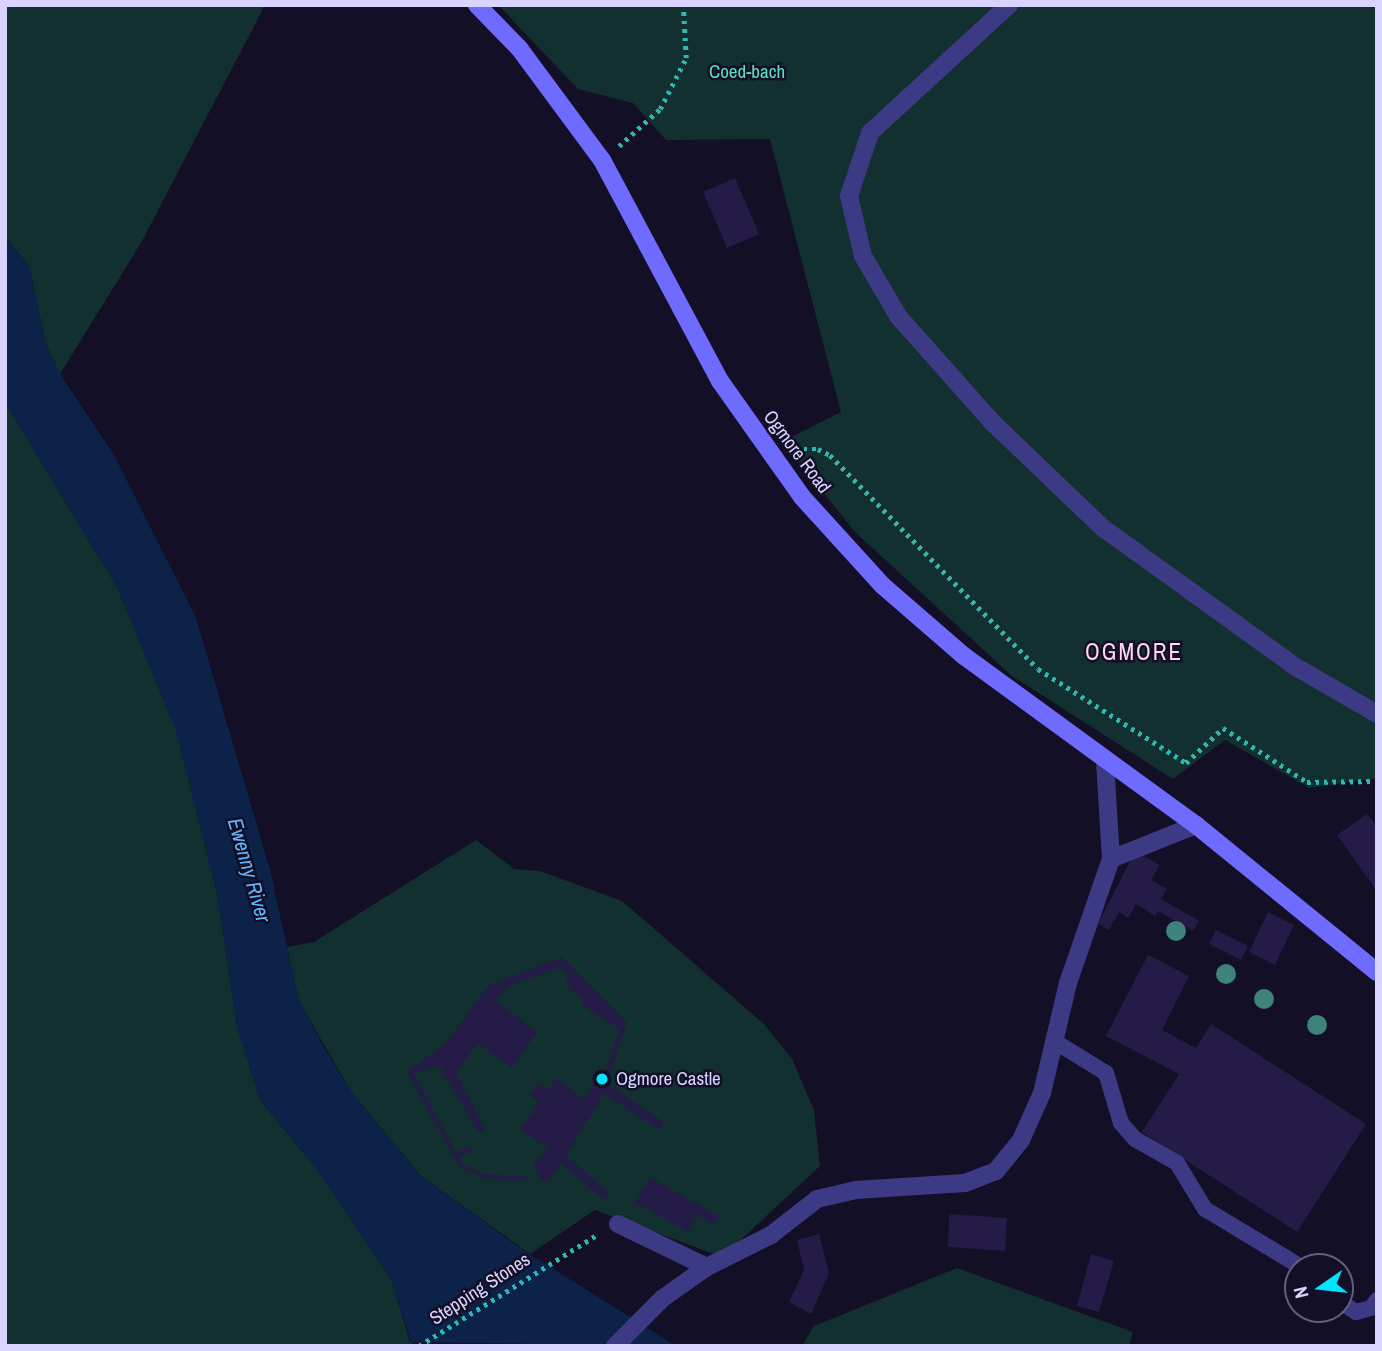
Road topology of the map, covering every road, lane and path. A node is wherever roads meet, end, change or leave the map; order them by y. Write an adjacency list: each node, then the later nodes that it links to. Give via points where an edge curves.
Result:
1 (477, 5): 4 (main road, Ogmore Road, via 519,48)
2 (683, 5): 4 (path, via 686,58 660,109)
3 (1009, 5): 6 (street, via 870,133 849,196 863,256 906,326 993,423 1102,528 1296,667)
4 (602, 160): 5 (main road, Ogmore Road, via 720,381)
5 (768, 449): 7 (main road, Ogmore Road, via 802,497 882,584 964,656); 8 (path, via 818,449 830,455 1038,669 1186,763 1223,729 1307,782)
6 (1377, 714)
7 (1105, 761): 9 (main road, Ogmore Road); 10 (street)
8 (1377, 781)
9 (1196, 825): 10 (street); 11 (main road, Ogmore Road)
10 (1111, 859): 12 (street, via 1068,983)
11 (1374, 965)
12 (1054, 1041): 14 (lane, via 1106,1073 1121,1123 1135,1139 1177,1163 1205,1209); 15 (street, via 1042,1093 1026,1128 996,1171 965,1183 855,1190 817,1199 771,1235)
13 (618, 1224): 15 (street); 18 (path, Stepping Stones, via 552,1259)
14 (1284, 1257)
15 (707, 1267): 19 (street, via 663,1298)
16 (1377, 1300): 17 (lane, via 1371,1308)
17 (1354, 1311)
18 (421, 1345)
19 (615, 1346)

